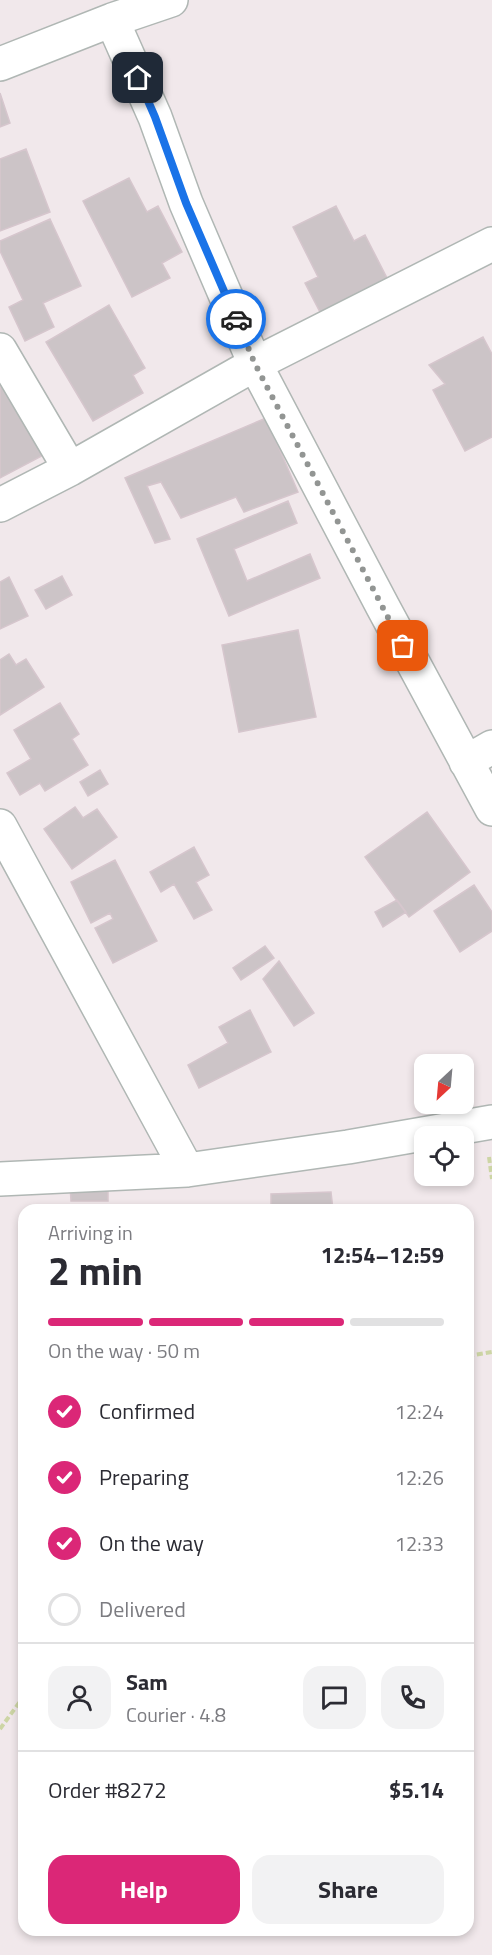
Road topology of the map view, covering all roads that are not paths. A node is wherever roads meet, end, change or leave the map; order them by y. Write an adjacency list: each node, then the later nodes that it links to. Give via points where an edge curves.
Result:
1 (171, 0): 2 (street)
2 (112, 20): 3 (street); 6 (street)
3 (0, 64)
4 (492, 244): 6 (street)
5 (0, 350): 7 (street)
6 (255, 364): 7 (street); 9 (street)
7 (70, 469): 8 (street)
8 (0, 505)
9 (479, 754): 10 (street)
10 (492, 809)
11 (0, 826): 13 (street)
12 (492, 1122): 13 (street, via 348,1148)
13 (187, 1170): 14 (street)
14 (0, 1179)

